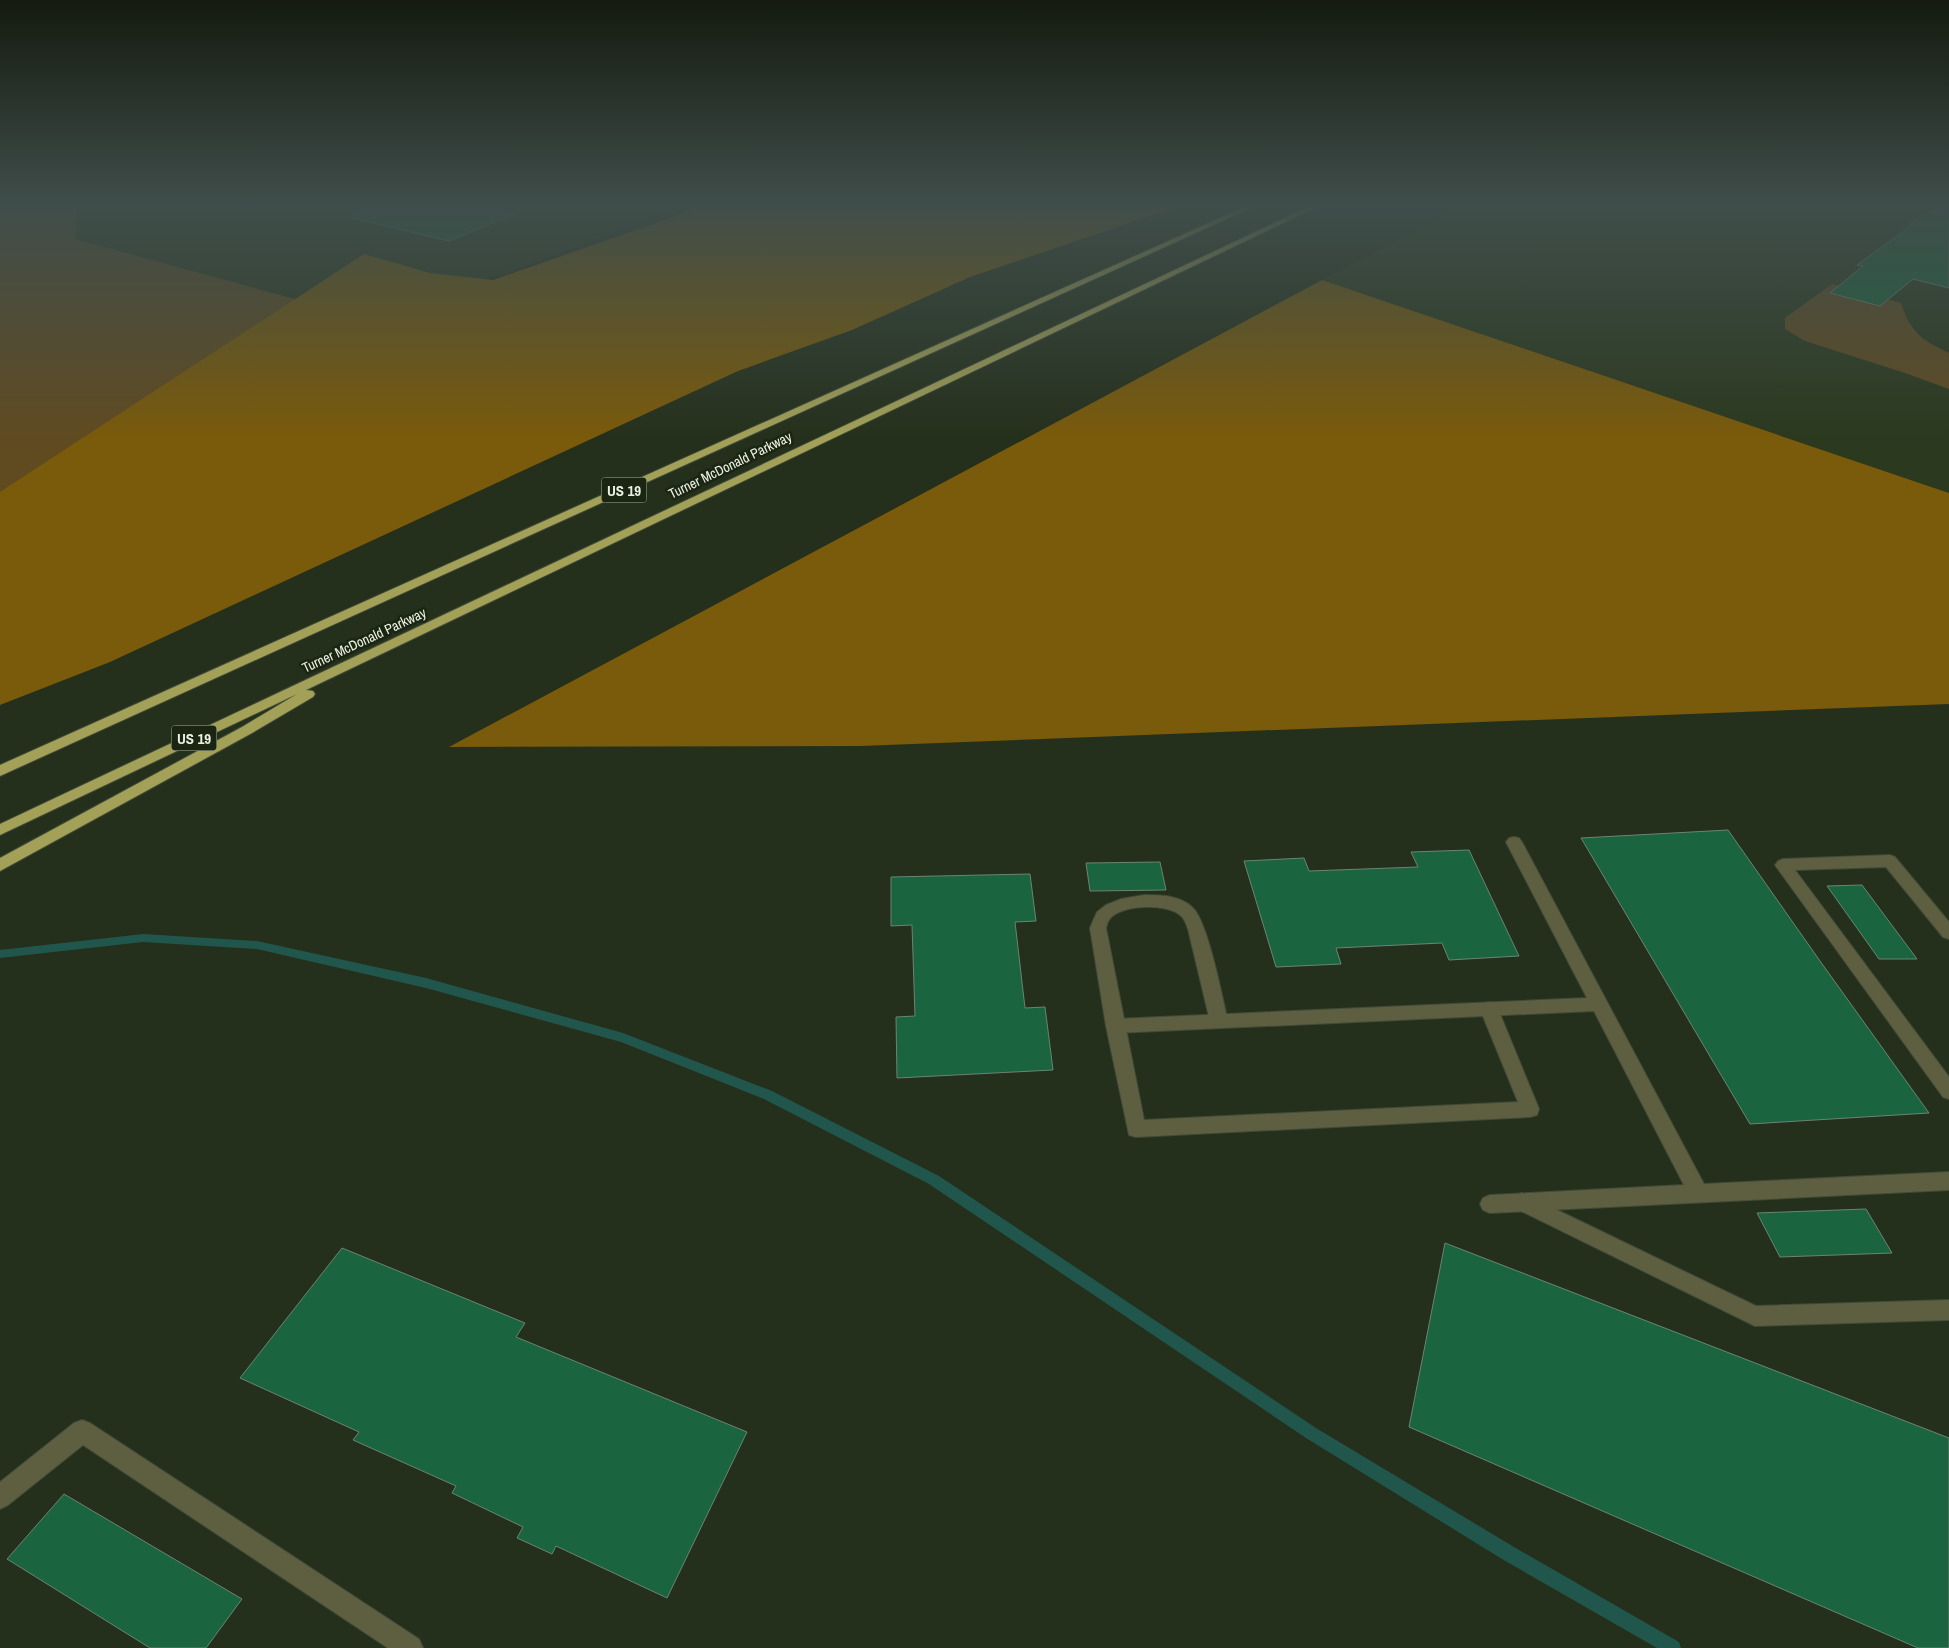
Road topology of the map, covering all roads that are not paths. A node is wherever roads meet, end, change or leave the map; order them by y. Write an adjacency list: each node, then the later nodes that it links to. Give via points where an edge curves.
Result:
1 (1077, 285): 4 (highway, Turner McDonald Parkway / US 19)
2 (1149, 285): 3 (highway, Turner McDonald Parkway / US 19)
3 (389, 646): 5 (highway, Turner McDonald Parkway / US 19); 7 (highway, via 247,730)
4 (0, 771)
5 (0, 830)
6 (1514, 842): 9 (street)
7 (0, 865)
8 (1949, 932): 13 (street, via 1890,861 1783,865)
9 (1598, 1004): 10 (street); 15 (street)
10 (1489, 1009): 11 (street); 12 (street, via 1530,1109 1136,1129)
11 (1219, 1021): 12 (street); 12 (street, via 1191,916 1182,907 1163,901 1115,906 1103,914 1098,928)
12 (1115, 1026)
13 (1949, 1091)
14 (1949, 1181): 15 (street)
15 (1698, 1193): 16 (street)
16 (1522, 1202): 17 (street); 18 (street, via 1755,1316)
17 (1490, 1204)
18 (1949, 1310)
19 (0, 1497): 20 (street, via 82,1431)
20 (410, 1648)

